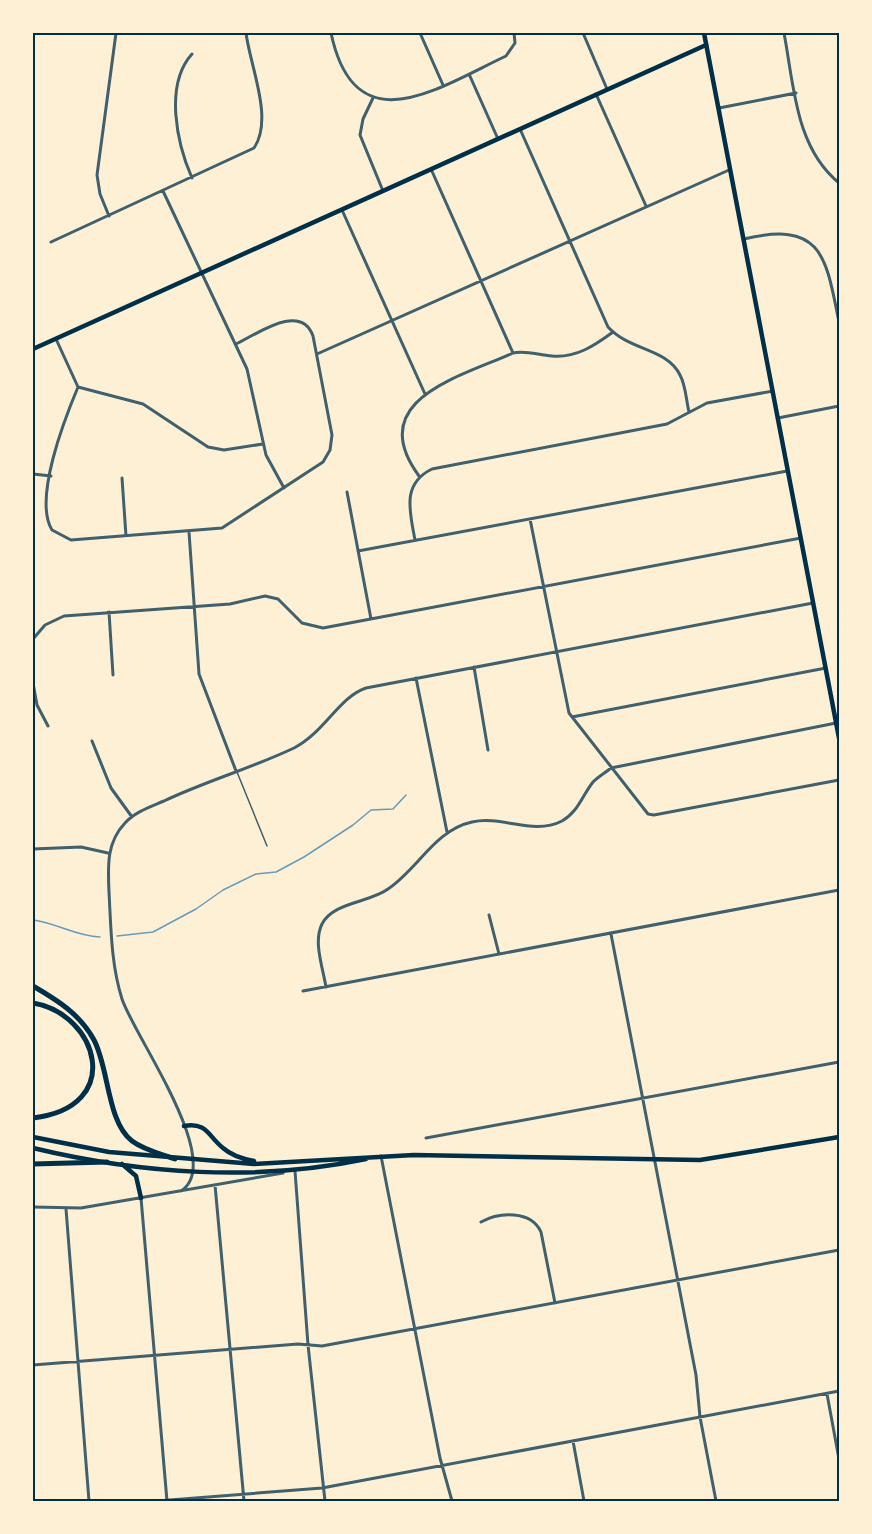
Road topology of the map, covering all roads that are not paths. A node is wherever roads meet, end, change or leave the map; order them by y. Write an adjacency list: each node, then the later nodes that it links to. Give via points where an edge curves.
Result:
1 (116, 33): 28 (street, via 96,175)
2 (246, 33): 22 (street, via 263,121 260,136 247,153)
3 (331, 33): 16 (street, via 342,70)
4 (420, 33): 12 (street)
5 (514, 33): 11 (street, via 515,43 506,56)
6 (583, 33): 13 (street)
7 (704, 33): 9 (main road)
8 (784, 33): 14 (street)
9 (706, 45): 13 (main road); 17 (main road)
10 (192, 54): 22 (street, via 182,70 176,117 178,142)
11 (469, 74): 12 (street); 19 (street)
12 (443, 85): 16 (street, via 405,99)
13 (607, 89): 15 (main road)
14 (796, 93): 17 (street); 23 (street, via 811,151)
15 (596, 94): 18 (main road); 26 (street)
16 (373, 98): 25 (street, via 360,135)
17 (719, 108): 21 (main road)
18 (520, 129): 19 (main road); 30 (street)
19 (498, 139): 20 (main road)
20 (431, 169): 25 (main road); 33 (street)
21 (731, 170): 26 (street); 29 (main road)
22 (192, 178): 24 (street)
23 (839, 183)
24 (163, 191): 28 (street); 32 (street)
25 (383, 191): 27 (main road)
26 (646, 206): 30 (street)
27 (342, 210): 32 (main road); 34 (street)
28 (109, 216): 31 (street)
29 (744, 239): 35 (street, via 782,232 800,237 815,248 829,271); 43 (main road)
30 (570, 240): 33 (street); 36 (street)
31 (51, 242)
32 (202, 273): 37 (main road); 38 (street)
33 (480, 280): 34 (street); 40 (street)
34 (391, 320): 41 (street); 44 (street)
35 (839, 322)
36 (613, 332): 40 (street, via 576,353); 46 (street, via 630,345 663,357 676,368 684,385)
37 (57, 339): 39 (main road); 42 (street)
38 (236, 344): 41 (street, via 287,320 298,320 311,330); 48 (street, via 252,382)
39 (33, 349)
40 (513, 353): 44 (street)
41 (317, 354): 54 (street, via 332,435 330,450 318,466)
42 (78, 387): 48 (street, via 143,404 208,447 224,450); 51 (street, via 60,431)
43 (773, 391): 46 (street, via 707,403); 47 (main road)
44 (425, 394): 52 (street, via 410,408 401,432 406,457)
45 (839, 406): 47 (street)
46 (688, 412): 52 (street, via 667,424 436,468)
47 (778, 418): 49 (main road)
48 (263, 444): 54 (street, via 271,467)
49 (788, 471): 56 (street); 59 (main road)
50 (33, 474): 51 (street)
51 (51, 476): 58 (street, via 47,518 57,534 71,540)
52 (419, 476): 60 (street, via 409,500)
53 (122, 478): 58 (street)
54 (285, 488): 57 (street, via 231,524)
55 (347, 492): 61 (street)
56 (530, 519): 60 (street); 62 (street)
57 (189, 532): 58 (street); 64 (street)
58 (126, 537)
59 (801, 538): 62 (street); 63 (main road)
60 (416, 540): 61 (street)
61 (358, 550): 66 (street)
62 (544, 587): 66 (street); 68 (street)
63 (813, 603): 68 (street); 70 (main road)
64 (193, 606): 65 (street); 66 (street, via 230,604 265,596 278,599 302,623 316,628); 81 (street, via 199,674)
65 (109, 612): 67 (street, via 57,618 45,624); 71 (street)
66 (371, 619)
67 (33, 639)
68 (556, 652): 69 (street); 74 (street)
69 (474, 667): 72 (street); 79 (street)
70 (826, 668): 74 (street); 75 (main road)
71 (113, 675)
72 (416, 678): 81 (street, via 355,692 324,726 303,742); 84 (street)
73 (33, 682): 76 (street, via 37,705)
74 (572, 717): 80 (street)
75 (836, 723): 77 (main road); 80 (street)
76 (48, 726)
77 (839, 738)
78 (92, 741): 83 (street, via 111,788)
79 (488, 750)
80 (611, 768): 82 (street, via 648,814); 84 (street, via 592,783 576,809 554,824 536,827 484,820)
81 (236, 771): 83 (street); 85 (lane)
82 (839, 780)
83 (132, 817): 87 (street, via 115,837)
84 (447, 833): 93 (street, via 389,889 369,900 335,910 326,918 318,940)
85 (267, 846)
86 (33, 849): 87 (street, via 81,847)
87 (109, 854): 99 (street, via 111,952 117,981 130,1020 165,1079)
88 (839, 890): 90 (street)
89 (489, 915): 91 (street)
90 (611, 934): 91 (street); 97 (street)
91 (499, 954): 93 (street)
92 (33, 986): 107 (highway, via 71,1010 93,1038 117,1121 126,1136 140,1146)
93 (326, 987): 94 (street)
94 (303, 991)
95 (33, 1003): 98 (highway, via 50,1008 67,1020 84,1040 93,1065 92,1082 79,1102 66,1110)
96 (839, 1062): 97 (street)
97 (643, 1098): 100 (street); 109 (street)
98 (33, 1118)
99 (184, 1126): 108 (street); 112 (main road, via 200,1125 230,1154)
100 (459, 1132): 103 (street); 104 (street)
101 (33, 1137): 107 (main road, via 109,1152)
102 (839, 1137): 109 (main road, via 721,1158)
103 (426, 1138)
104 (460, 1138)
105 (33, 1148): 110 (main road)
106 (381, 1156): 109 (main road); 112 (main road); 115 (main road); 126 (street)
107 (175, 1159): 108 (main road)
108 (194, 1160): 112 (main road); 114 (street)
109 (655, 1160): 124 (street)
110 (107, 1162): 111 (main road); 113 (highway)
111 (120, 1163): 114 (main road); 119 (main road, via 136,1176)
112 (266, 1163)
113 (33, 1164)
114 (194, 1171): 116 (main road); 118 (street, via 192,1181)
115 (295, 1171): 116 (main road); 127 (street)
116 (284, 1172): 117 (street)
117 (215, 1185): 118 (street); 128 (street)
118 (181, 1191): 119 (street)
119 (141, 1198): 121 (street); 129 (street)
120 (33, 1207): 121 (street)
121 (66, 1209): 130 (street)
122 (481, 1222): 125 (street, via 506,1216 528,1218 537,1224)
123 (839, 1250): 124 (street)
124 (678, 1280): 125 (street); 134 (street)
125 (555, 1303): 126 (street)
126 (417, 1329): 127 (street, via 322,1346); 137 (street)
127 (308, 1345): 128 (street); 138 (street)
128 (231, 1349): 129 (street); 139 (street)
129 (155, 1355): 130 (street); 142 (street)
130 (78, 1362): 131 (street); 140 (street)
131 (33, 1365)
132 (839, 1391): 133 (street)
133 (827, 1394): 134 (street); 136 (street)
134 (700, 1417): 135 (street); 147 (street)
135 (573, 1441): 137 (street); 146 (street)
136 (839, 1459)
137 (444, 1465): 138 (street); 145 (street)
138 (322, 1488): 139 (street); 144 (street)
139 (243, 1494): 142 (street); 143 (street)
140 (89, 1501)
141 (157, 1501): 142 (street)
142 (167, 1501)
143 (243, 1501)
144 (325, 1501)
145 (452, 1501)
146 (584, 1501)
147 (716, 1501)

